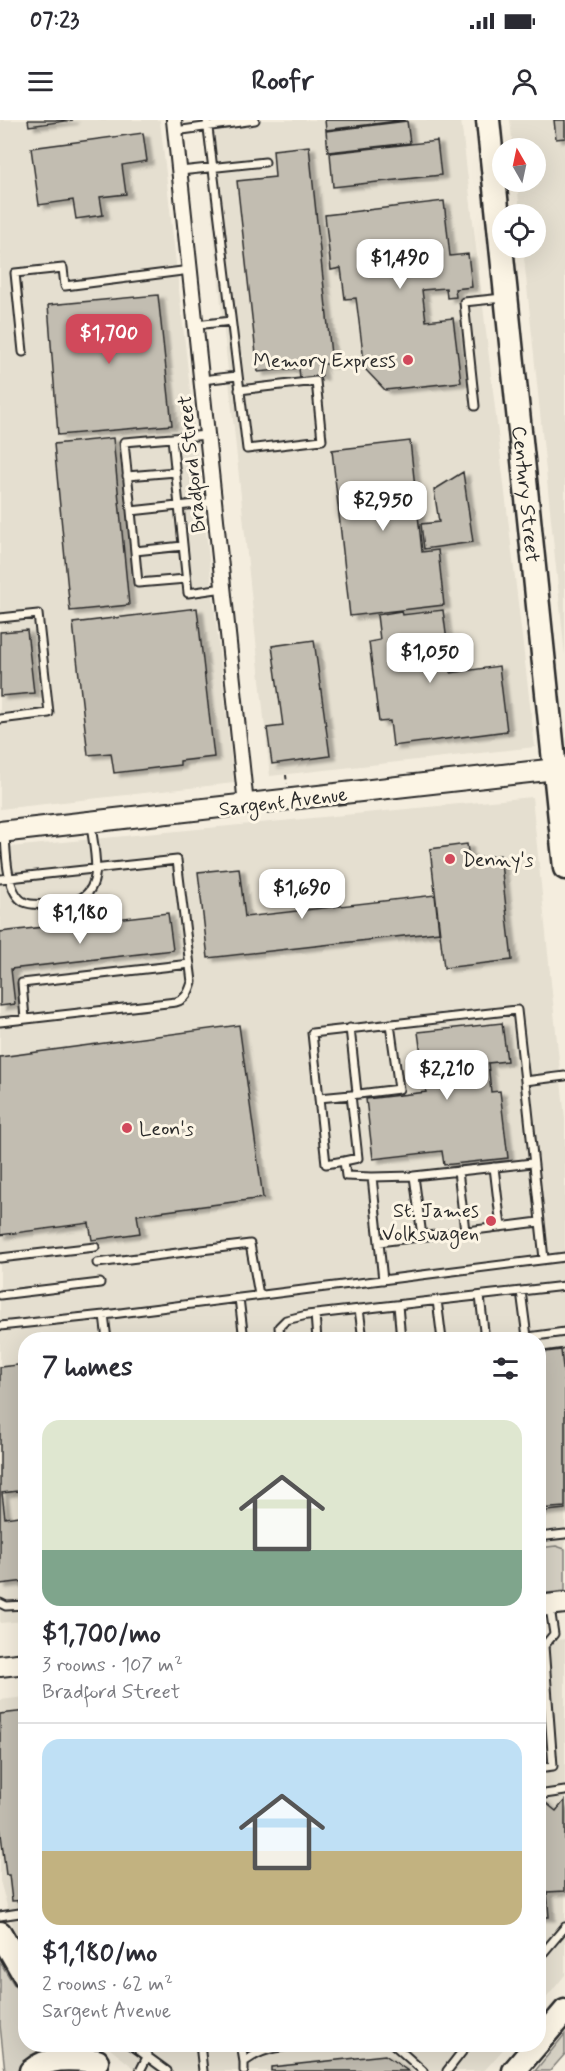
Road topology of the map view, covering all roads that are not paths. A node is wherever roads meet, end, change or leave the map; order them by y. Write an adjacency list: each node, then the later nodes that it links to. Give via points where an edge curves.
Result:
1 (255, 120): 3 (lane)
2 (488, 120): 9 (main road, Century Street)
3 (207, 123): 4 (lane); 6 (lane)
4 (175, 125): 7 (street, Bradford Street)
5 (265, 162): 6 (lane)
6 (213, 168): 7 (lane); 10 (lane)
7 (180, 171): 8 (street, Bradford Street)
8 (190, 270): 11 (street, Bradford Street); 12 (lane, via 65,286 63,268 15,273)
9 (506, 297): 16 (lane, via 464,302); 30 (main road, Century Street)
10 (231, 321): 11 (lane); 13 (lane)
11 (196, 325): 14 (street, Bradford Street)
12 (23, 352)
13 (237, 376): 14 (lane); 15 (lane)
14 (202, 380): 17 (street, Bradford Street)
15 (239, 390): 15 (lane, via 247,449 322,440 316,381)
16 (475, 406)
17 (207, 435): 18 (lane); 21 (street, Bradford Street)
18 (172, 438): 19 (lane); 20 (lane, via 124,442)
19 (176, 472): 20 (lane); 22 (lane)
20 (127, 476): 23 (lane)
21 (214, 502): 22 (lane); 27 (street, Bradford Street)
22 (180, 506): 23 (lane); 24 (lane)
23 (131, 511): 25 (lane)
24 (183, 546): 25 (lane); 26 (lane)
25 (135, 551): 26 (lane, via 138,583)
26 (186, 579): 27 (lane, via 188,593)
27 (224, 588): 31 (street, Bradford Street)
28 (0, 618): 29 (lane, via 38,614 49,713)
29 (0, 719)
30 (560, 769): 31 (main road, Sargent Avenue); 35 (main road, Century Street)
31 (246, 805): 32 (main road, Sargent Avenue)
32 (91, 822): 33 (main road, Sargent Avenue); 34 (lane)
33 (3, 832): 36 (lane)
34 (96, 868): 36 (lane); 38 (lane, via 90,889 82,898); 40 (lane, via 177,860)
35 (565, 868)
36 (10, 878): 37 (lane); 39 (lane, via 14,893 24,902)
37 (0, 879)
38 (67, 902)
39 (52, 904)
40 (190, 964): 41 (lane, via 192,982 183,1000); 41 (lane, via 22,983)
41 (25, 1019): 42 (lane)
42 (0, 1022)
43 (390, 1024): 44 (lane); 46 (lane, via 517,1010); 47 (lane, via 399,1089)
44 (350, 1028): 47 (lane); 48 (lane, via 312,1032)
45 (565, 1076): 46 (lane)
46 (525, 1081): 50 (lane)
47 (354, 1094): 48 (lane); 49 (lane, via 358,1158)
48 (320, 1098): 49 (lane, via 326,1164)
49 (344, 1161): 54 (lane, via 346,1176)
50 (532, 1163): 51 (lane); 55 (lane)
51 (494, 1167): 52 (lane); 56 (lane)
52 (458, 1171): 53 (lane); 57 (lane)
53 (414, 1176): 54 (lane); 58 (lane)
54 (372, 1177): 59 (lane)
55 (539, 1222): 56 (lane); 63 (lane)
56 (501, 1227): 57 (lane)
57 (465, 1231): 58 (lane)
58 (422, 1236): 59 (lane)
59 (379, 1242): 65 (lane)
60 (95, 1247): 62 (lane)
61 (565, 1257): 63 (lane)
62 (0, 1258)
63 (544, 1259): 65 (lane)
64 (97, 1263): 70 (lane, via 250,1244)
65 (383, 1280): 70 (lane)
66 (100, 1283): 69 (lane)
67 (565, 1286): 68 (lane)
68 (522, 1291): 71 (lane); 87 (lane)
69 (0, 1295)
70 (259, 1295): 72 (lane)
71 (480, 1296): 73 (lane); 86 (lane)
72 (239, 1298): 77 (lane); 80 (lane)
73 (437, 1300): 74 (lane); 85 (lane)
74 (398, 1305): 75 (lane); 84 (lane)
75 (359, 1309): 76 (lane); 83 (lane)
76 (315, 1314): 81 (lane, via 286,1320); 82 (lane)
77 (104, 1315): 78 (lane); 79 (lane)
78 (0, 1326)
79 (105, 1332)
80 (243, 1332)
81 (279, 1332)
82 (316, 1332)
83 (362, 1332)
84 (401, 1332)
85 (441, 1332)
86 (484, 1332)
87 (526, 1332)
88 (565, 1332): 89 (lane)
89 (546, 1334)
90 (565, 1534): 91 (lane)
91 (546, 1536)
92 (0, 1603): 93 (lane)
93 (18, 1605)
94 (551, 1605): 95 (lane, via 554,1634)
95 (546, 1641)
96 (18, 1664): 97 (main road)
97 (0, 1666)
98 (546, 1696): 99 (lane, via 553,1766)
99 (546, 1766)
100 (565, 1791): 101 (lane)
101 (546, 1794)
102 (18, 1913): 103 (lane)
103 (0, 1916)
104 (565, 1927): 106 (lane)
105 (0, 1933): 107 (main road)
106 (546, 1950)
107 (18, 1964)
108 (565, 2011): 109 (main road)
109 (546, 2034)
110 (88, 2052): 121 (main road)
111 (140, 2052): 119 (lane)
112 (147, 2052): 119 (lane)
113 (202, 2052): 125 (lane)
114 (242, 2052): 120 (lane)
115 (259, 2052): 120 (lane)
116 (402, 2052): 127 (lane)
117 (462, 2052): 128 (lane)
118 (531, 2052): 129 (main road)
119 (147, 2057): 123 (lane); 124 (lane)
120 (244, 2062): 126 (lane)
121 (105, 2066): 122 (main road, via 51,2060)
122 (31, 2071)
123 (140, 2071)
124 (167, 2071)
125 (203, 2071)
126 (244, 2071)
127 (423, 2071)
128 (447, 2071)
129 (514, 2071)

